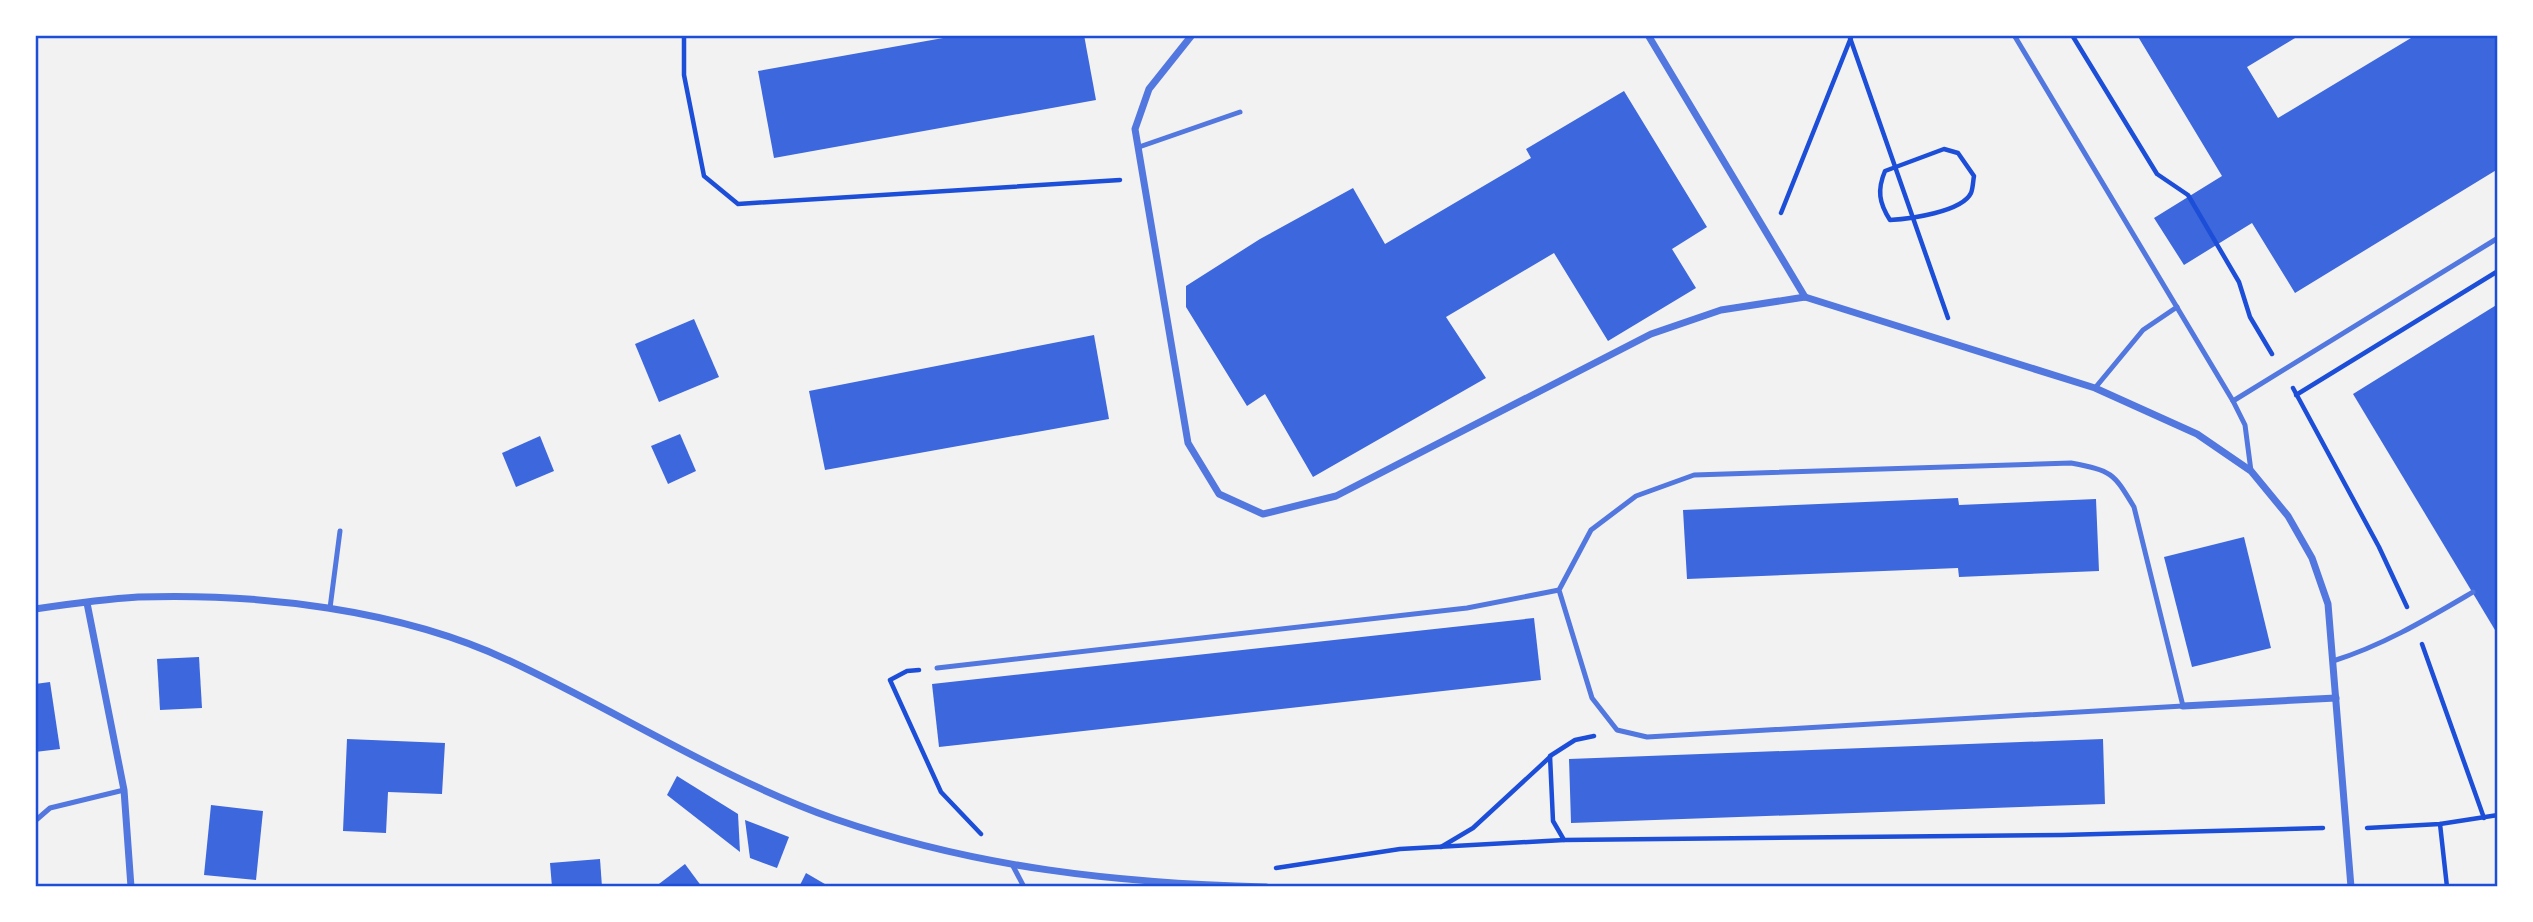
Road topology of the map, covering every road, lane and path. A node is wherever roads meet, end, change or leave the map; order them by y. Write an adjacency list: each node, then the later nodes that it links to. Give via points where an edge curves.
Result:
1 (684, 35): 10 (path, via 684,75 704,176 737,204)
2 (1192, 35): 8 (street, via 1149,89 1135,129)
3 (1648, 35): 13 (street)
4 (2014, 35): 16 (lane)
5 (2072, 35): 18 (path, via 2157,174 2188,195 2239,282 2250,317)
6 (1850, 36): 9 (path); 13 (path)
7 (1240, 112): 8 (lane)
8 (1139, 147): 10 (street)
9 (1894, 165): 11 (path); 11 (path, via 1885,171 1880,184 1880,204 1890,220); 11 (path, via 1944,149 1958,153 1973,176 1971,194 1959,204)
10 (1144, 178): 15 (street, via 1188,443 1219,494 1263,514 1336,496 1651,334 1721,310)
11 (1913, 219): 17 (path)
12 (2498, 238): 18 (lane)
13 (1770, 240): 15 (street)
14 (2498, 271): 20 (path)
15 (1805, 297): 17 (street)
16 (2177, 307): 19 (lane, via 2143,330); 21 (lane)
17 (1957, 345): 19 (street)
18 (2283, 373): 20 (path); 21 (lane)
19 (2095, 388): 22 (street, via 2197,434)
20 (2296, 395): 29 (path, via 2379,547)
21 (2233, 401): 22 (lane, via 2245,425)
22 (2251, 471): 30 (street, via 2288,516 2312,558 2328,604)
23 (340, 531): 28 (lane)
24 (1559, 590): 31 (lane, via 1467,608); 33 (lane, via 1591,530 1636,496 1694,475 2082,465 2105,469 2134,507); 34 (lane, via 1591,698)
25 (2473, 592): 29 (lane)
26 (87, 603): 27 (street); 28 (street, via 181,597); 36 (street)
27 (35, 608)
28 (330, 608): 44 (street, via 428,629 507,659 832,818 928,848)
29 (2416, 626): 30 (lane, via 2366,651); 38 (path)
30 (2333, 661): 32 (street)
31 (937, 668): 44 (path, via 907,671 890,680 940,792)
32 (2336, 698): 33 (street); 41 (street)
33 (2183, 706): 34 (lane, via 1647,737)
34 (1617, 730): 35 (path, via 1575,740)
35 (1550, 756): 42 (path, via 1553,821); 43 (path, via 1473,828)
36 (124, 790): 39 (lane, via 50,808); 46 (street)
37 (2498, 815): 38 (path)
38 (2484, 818): 40 (path)
39 (35, 821)
40 (2440, 824): 41 (path); 50 (path)
41 (2346, 829): 42 (path); 49 (street)
42 (1564, 840): 43 (path)
43 (1440, 847): 45 (path)
44 (1013, 866): 47 (lane); 48 (street, via 1095,878)
45 (1271, 868)
46 (131, 887)
47 (1024, 887)
48 (1266, 887)
49 (2351, 887)
50 (2447, 887)

